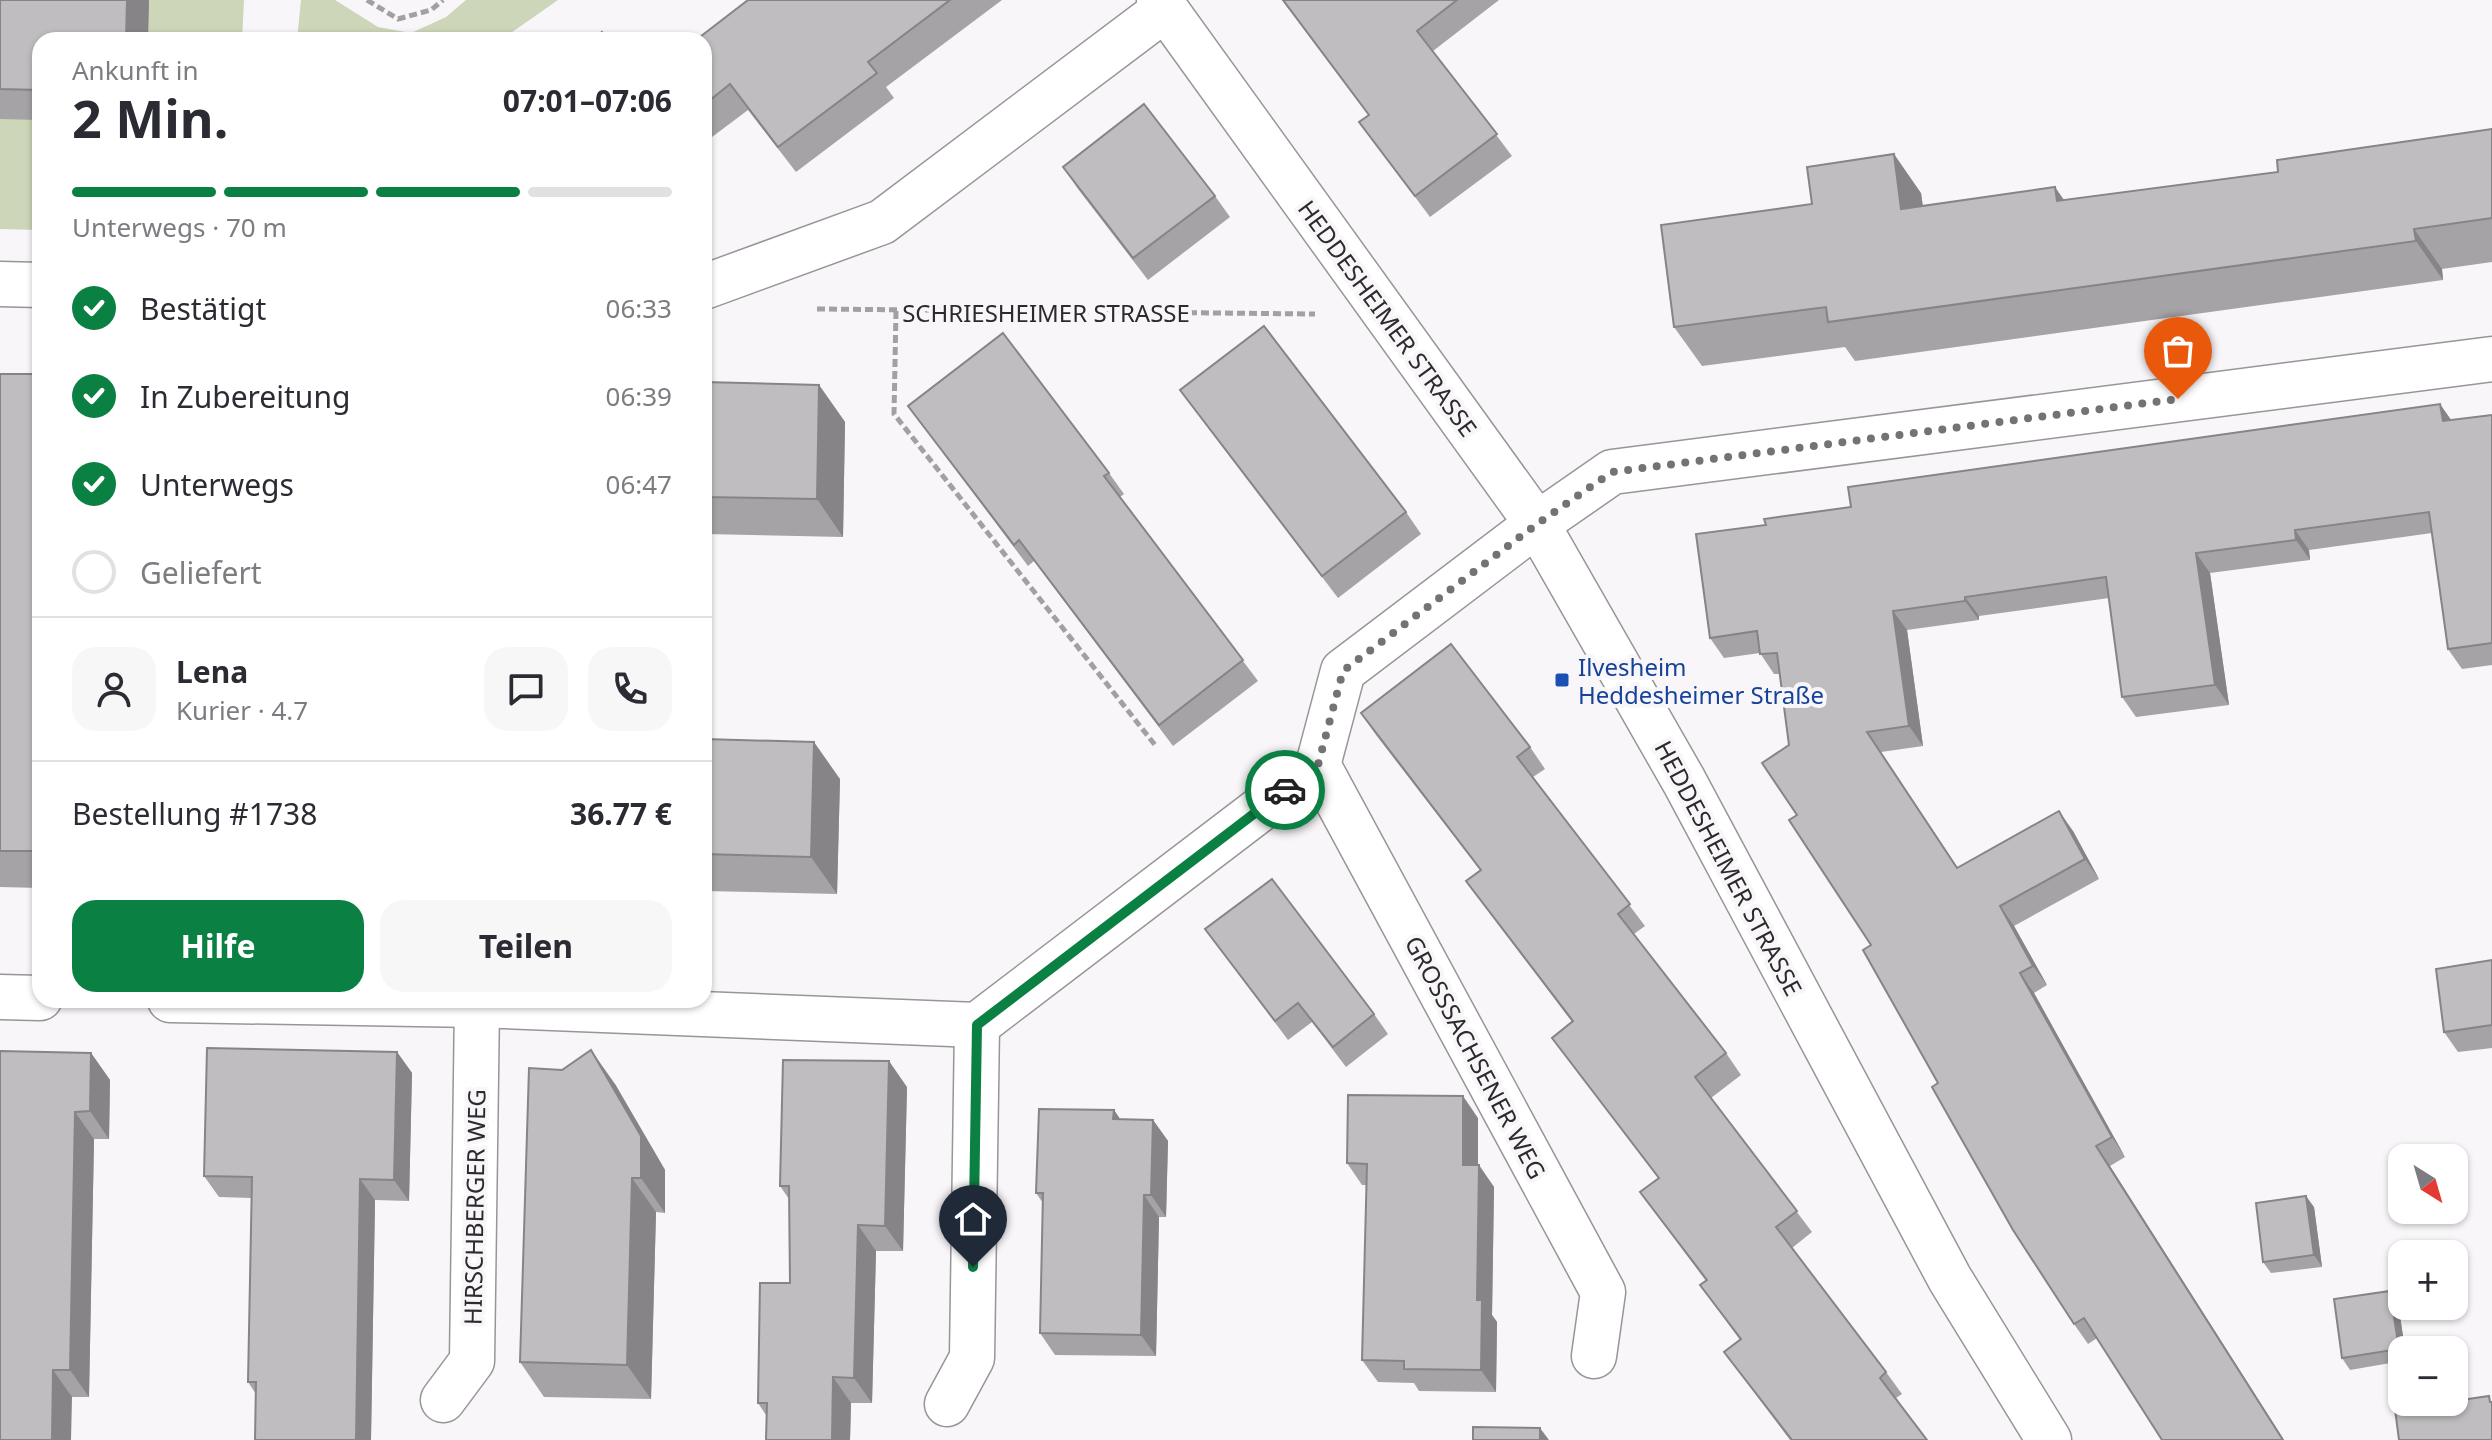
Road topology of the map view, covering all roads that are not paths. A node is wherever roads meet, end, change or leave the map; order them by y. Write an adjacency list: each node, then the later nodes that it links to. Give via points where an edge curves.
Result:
1 (1162, 4): 3 (street, via 882,222); 6 (street, HEDDESHEIMER STRASSE)
2 (0, 284): 4 (street)
3 (712, 284)
4 (32, 285)
5 (2492, 359): 6 (street, via 1612,472)
6 (1537, 524): 7 (street, via 1343,671); 16 (street, HEDDESHEIMER STRASSE, via 1684,781 1950,1279)
7 (1318, 765): 12 (street); 13 (street, GROSSSACHSENER WEG, via 1603,1292)
8 (0, 997): 9 (street)
9 (32, 998)
10 (477, 1008): 14 (street, HIRSCHBERGER WEG, via 472,1361)
11 (552, 1008): 12 (street)
12 (977, 1025): 15 (street, via 972,1358)
13 (1594, 1356)
14 (443, 1400)
15 (947, 1404)
16 (2049, 1440)

